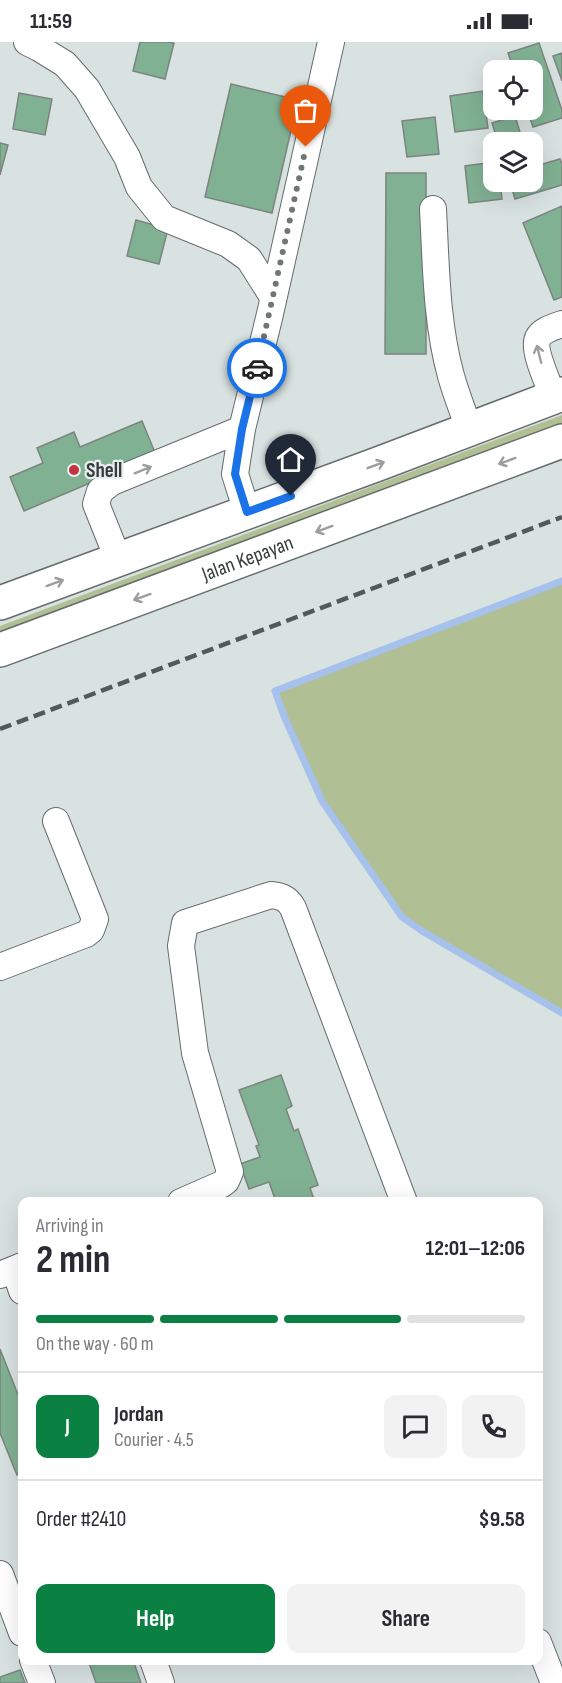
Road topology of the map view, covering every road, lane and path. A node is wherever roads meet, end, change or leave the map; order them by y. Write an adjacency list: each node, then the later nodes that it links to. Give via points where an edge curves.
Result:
1 (27, 42): 4 (street, via 65,64 87,89 127,157 139,187 164,218 228,244 249,259)
2 (331, 42): 4 (street)
3 (433, 209): 8 (street, via 443,334)
4 (273, 297): 7 (street)
5 (562, 324): 6 (street, one-way to 5, via 536,348 537,338 543,332)
6 (558, 396): 8 (highway, Jalan Kepayan)
7 (242, 429): 10 (street, via 235,474); 11 (street, one-way to 7, via 96,504 100,491 112,482)
8 (469, 429): 10 (highway, Jalan Kepayan, one-way to 8)
9 (562, 441): 13 (highway, Jalan Kepayan, one-way to 13)
10 (247, 512): 11 (highway, Jalan Kepayan)
11 (118, 559): 12 (highway, Jalan Kepayan, one-way to 11)
12 (0, 603)
13 (0, 650)
14 (56, 821): 15 (street, via 94,925 86,934)
15 (0, 967)
16 (198, 1197): 17 (street, via 226,1181 230,1172 195,1053 181,946 185,923 271,895 284,897 293,908)
17 (402, 1197)
18 (0, 1574): 19 (street)
19 (18, 1622)
20 (543, 1655): 25 (street)
21 (35, 1665): 23 (street)
22 (155, 1665): 24 (street)
23 (42, 1683)
24 (161, 1683)
25 (554, 1683)

